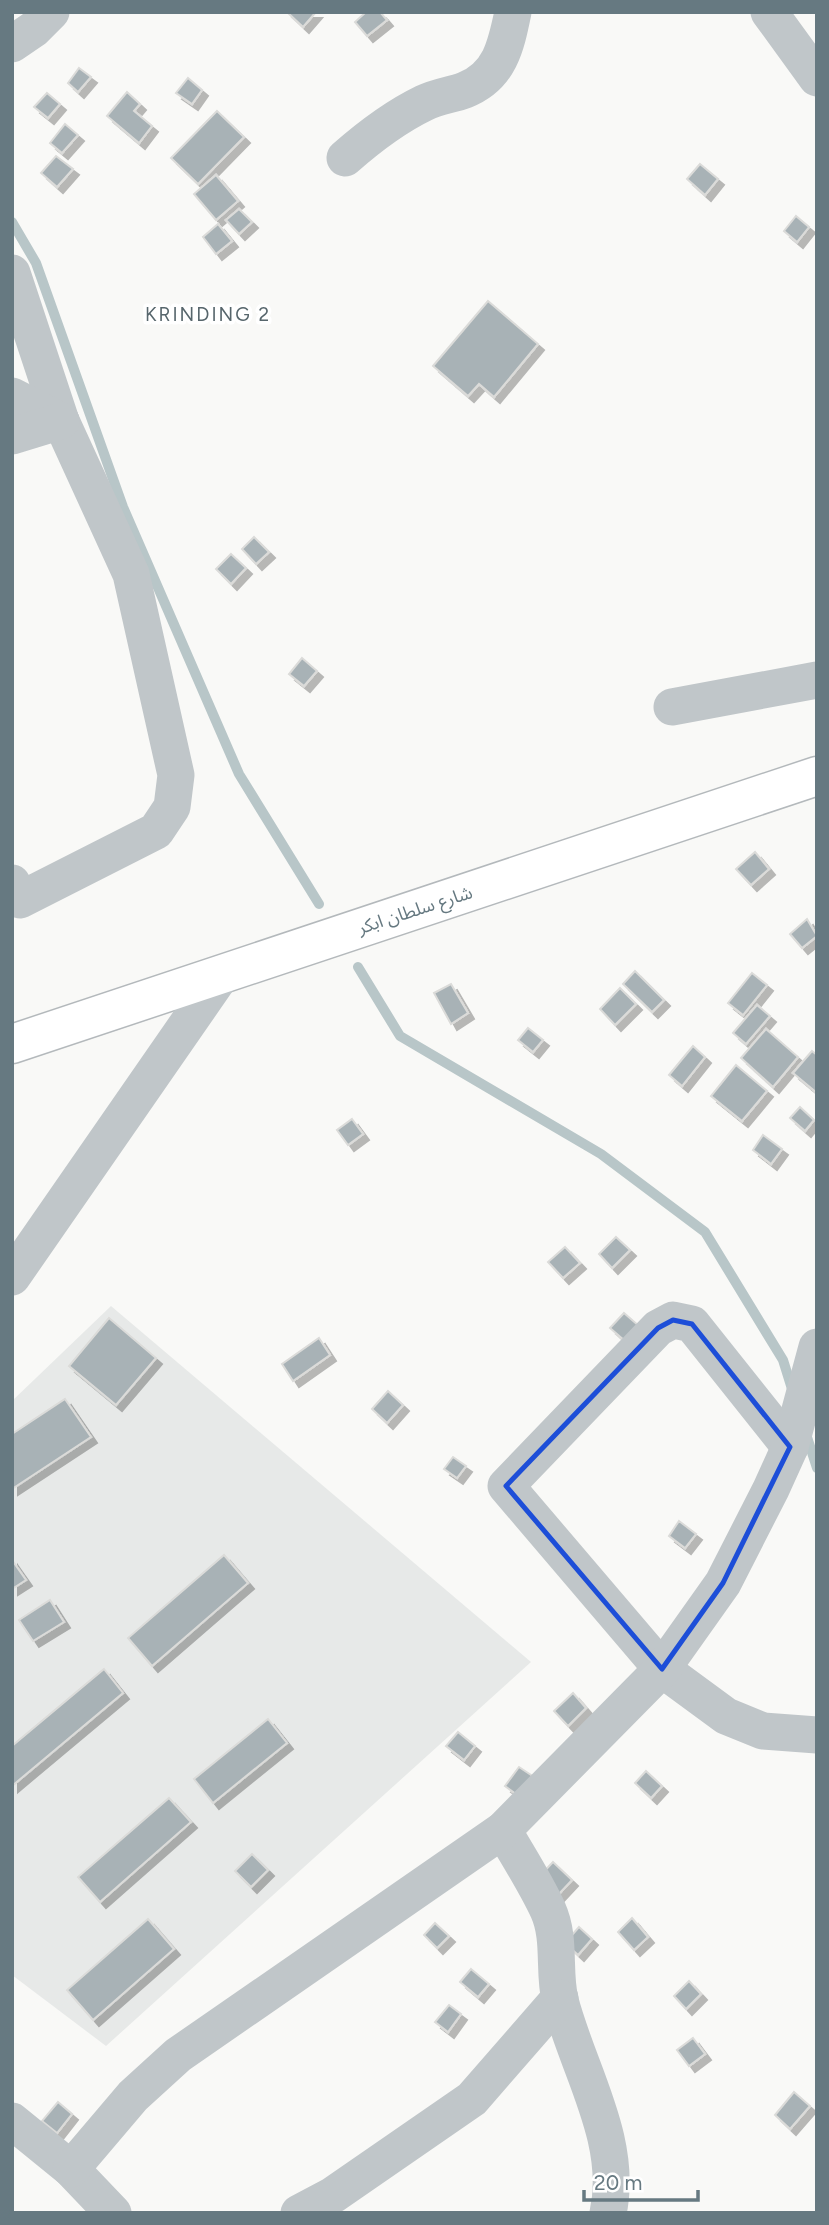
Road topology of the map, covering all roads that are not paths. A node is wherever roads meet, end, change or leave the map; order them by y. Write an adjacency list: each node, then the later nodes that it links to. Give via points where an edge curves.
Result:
1 (51, 12): 4 (street)
2 (513, 12): 6 (street, via 505,51 489,75 477,85 445,93 403,114)
3 (769, 12): 5 (street)
4 (12, 44)
5 (817, 78)
6 (345, 158)
7 (12, 273): 9 (street)
8 (12, 396): 9 (street)
9 (61, 421): 10 (street); 14 (street, via 131,574 176,775 172,807 156,831 20,900)
10 (12, 436)
11 (817, 680): 12 (street)
12 (672, 707)
13 (817, 776): 15 (highway, شارع سلطان ابكر)
14 (12, 883)
15 (222, 974): 16 (highway, شارع سلطان ابكر); 17 (street)
16 (12, 1044)
17 (12, 1277)
18 (817, 1347): 19 (street)
19 (790, 1447): 20 (street, via 723,1583); 20 (street, via 692,1324 673,1320 658,1328 506,1486)
20 (662, 1670): 21 (street, via 726,1716 763,1731); 22 (street)
21 (817, 1735)
22 (503, 1830): 23 (street, via 549,1912 558,1949); 25 (street, via 178,2055 133,2096)
23 (559, 1998): 27 (street, via 472,2099 333,2195); 28 (street, via 592,2090 608,2157)
24 (13, 2124): 25 (street)
25 (71, 2169): 26 (street)
26 (113, 2213)
27 (299, 2213)
28 (608, 2213)

